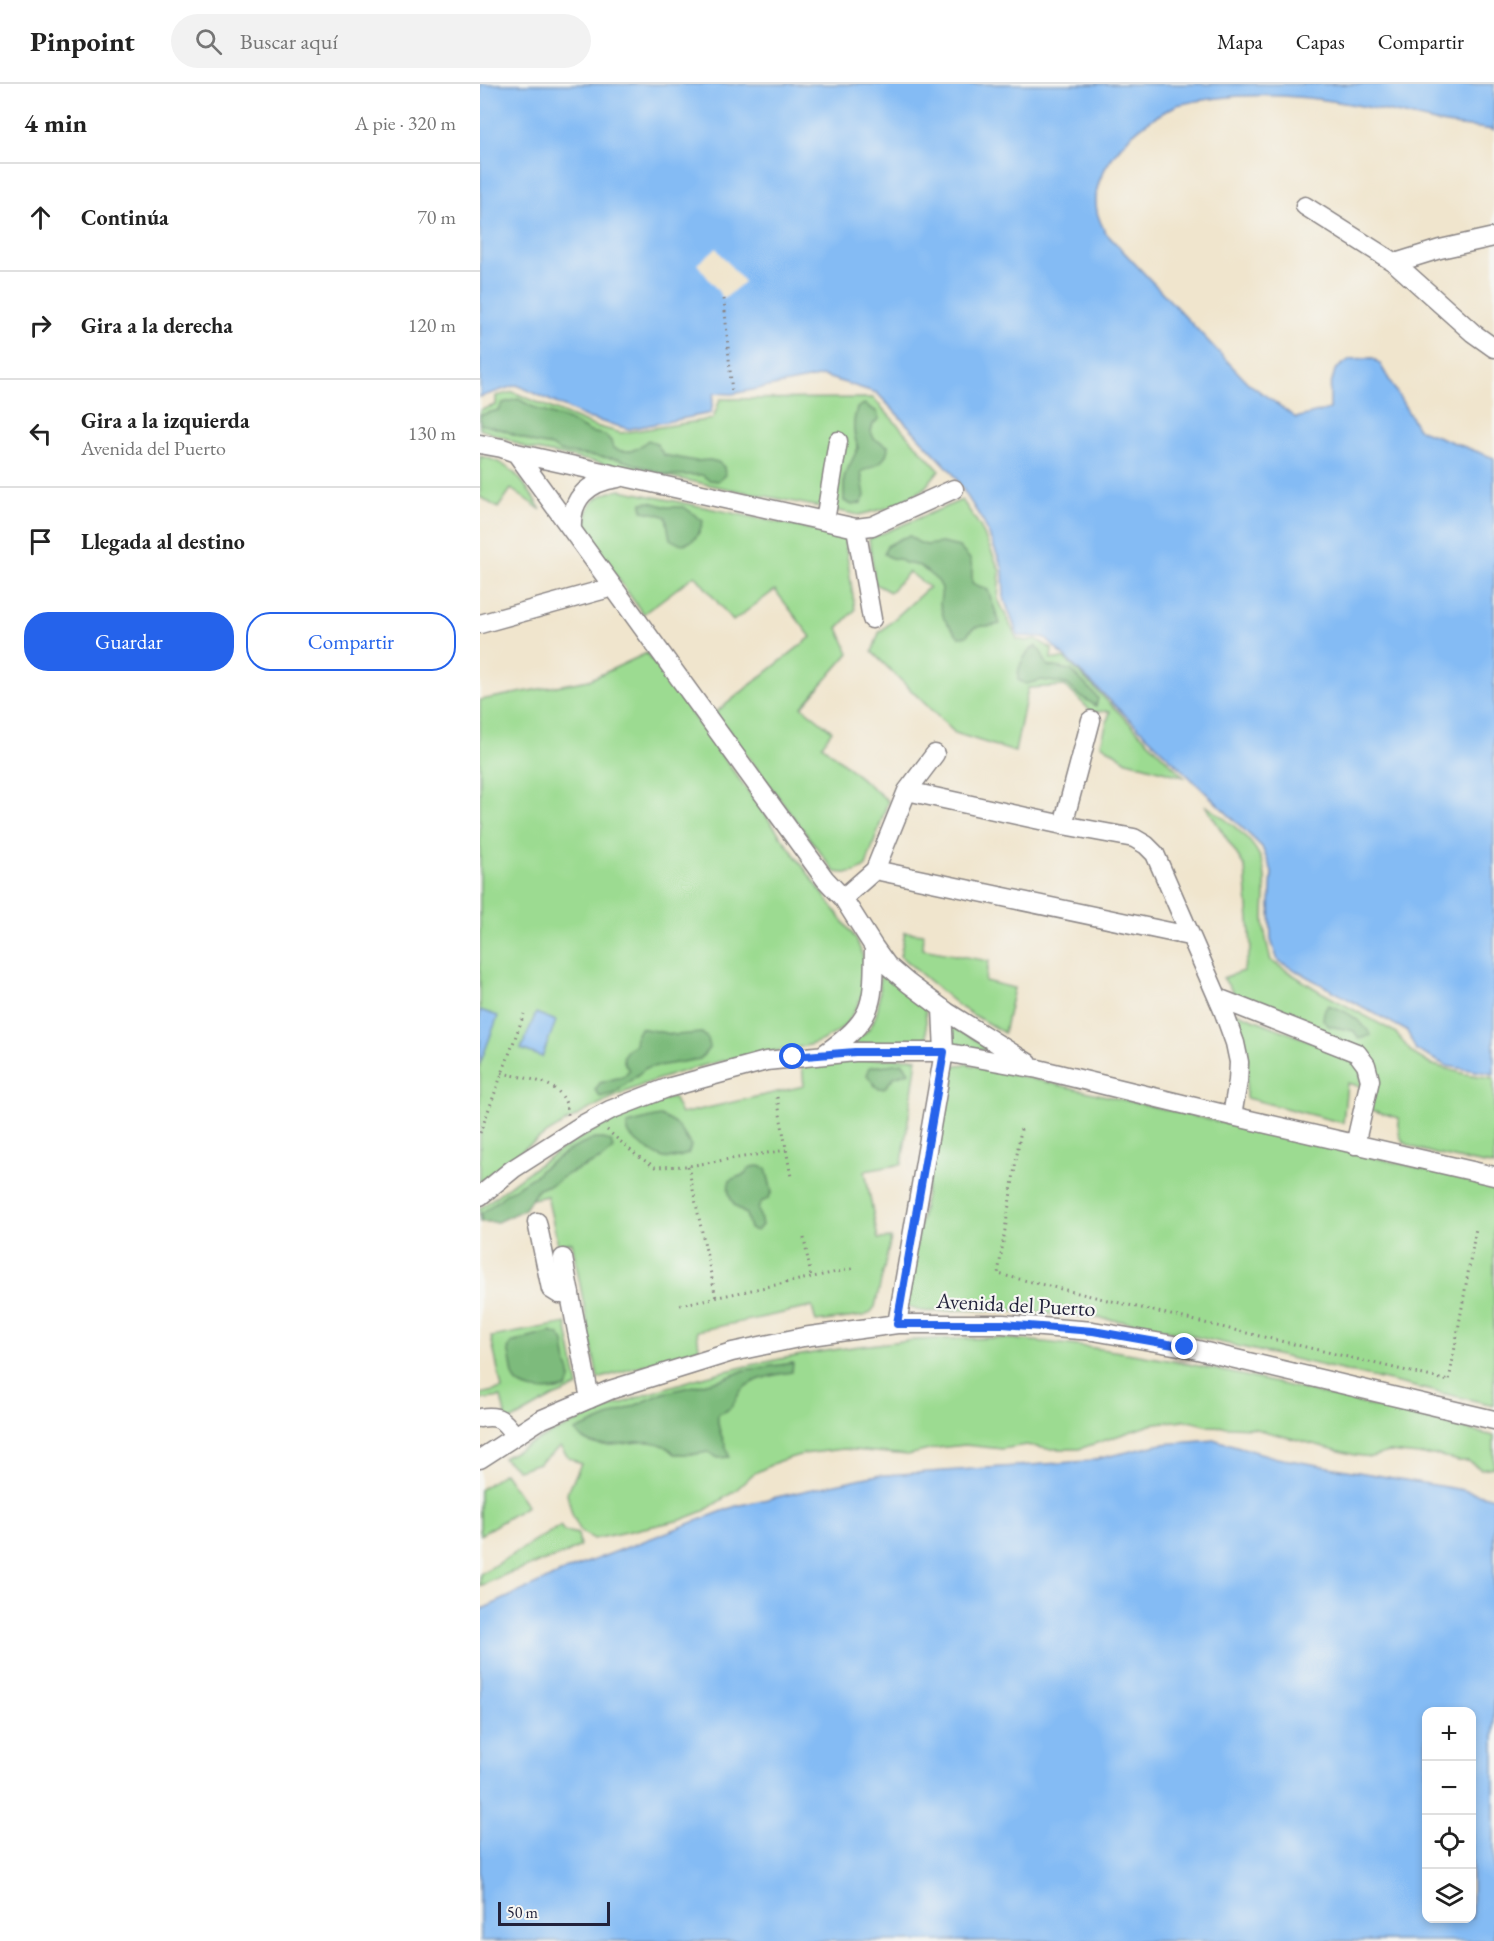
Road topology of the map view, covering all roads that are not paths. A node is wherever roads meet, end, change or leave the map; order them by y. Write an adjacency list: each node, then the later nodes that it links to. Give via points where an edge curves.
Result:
1 (1305, 206): 3 (street)
2 (1494, 237): 3 (street)
3 (1395, 263): 4 (street)
4 (1494, 348)
5 (837, 441): 10 (street)
6 (480, 444): 7 (street)
7 (516, 453): 8 (street); 12 (street)
8 (625, 477): 10 (street); 12 (street, via 599,482 581,495 571,516)
9 (954, 489): 11 (street, via 872,526)
10 (825, 521): 11 (street)
11 (856, 528): 14 (street)
12 (572, 530): 13 (street)
13 (613, 587): 15 (street); 21 (street, via 818,870)
14 (872, 620)
15 (480, 624)
16 (1092, 720): 19 (street)
17 (935, 754): 18 (street)
18 (907, 791): 19 (street); 20 (street)
19 (1063, 825): 22 (street, via 1134,838 1146,844 1155,854)
20 (875, 870): 21 (street); 22 (street)
21 (843, 898): 23 (street)
22 (1189, 936): 24 (street)
23 (874, 947): 25 (street, via 894,971); 27 (street, via 870,1006 861,1022)
24 (1218, 998): 29 (street, via 1239,1062); 30 (street, via 1358,1053 1370,1080)
25 (942, 1008): 26 (street); 28 (street)
26 (944, 1052): 27 (street); 28 (street); 36 (street)
27 (823, 1055): 32 (street, via 744,1066 638,1098 554,1142)
28 (1038, 1069): 29 (street)
29 (1232, 1116): 30 (street)
30 (1355, 1145): 31 (street)
31 (1494, 1176)
32 (480, 1196)
33 (537, 1222): 35 (street, via 551,1289 559,1294)
34 (563, 1258): 35 (street)
35 (570, 1293): 37 (street)
36 (897, 1324): 37 (street, Avenida del Puerto, via 732,1352); 39 (street, Avenida del Puerto, via 1003,1324 1093,1331 1185,1347)
37 (590, 1398): 40 (street, Avenida del Puerto)
38 (480, 1418): 40 (street, via 499,1418)
39 (1494, 1420)
40 (515, 1436): 41 (street, Avenida del Puerto)
41 (480, 1459)

